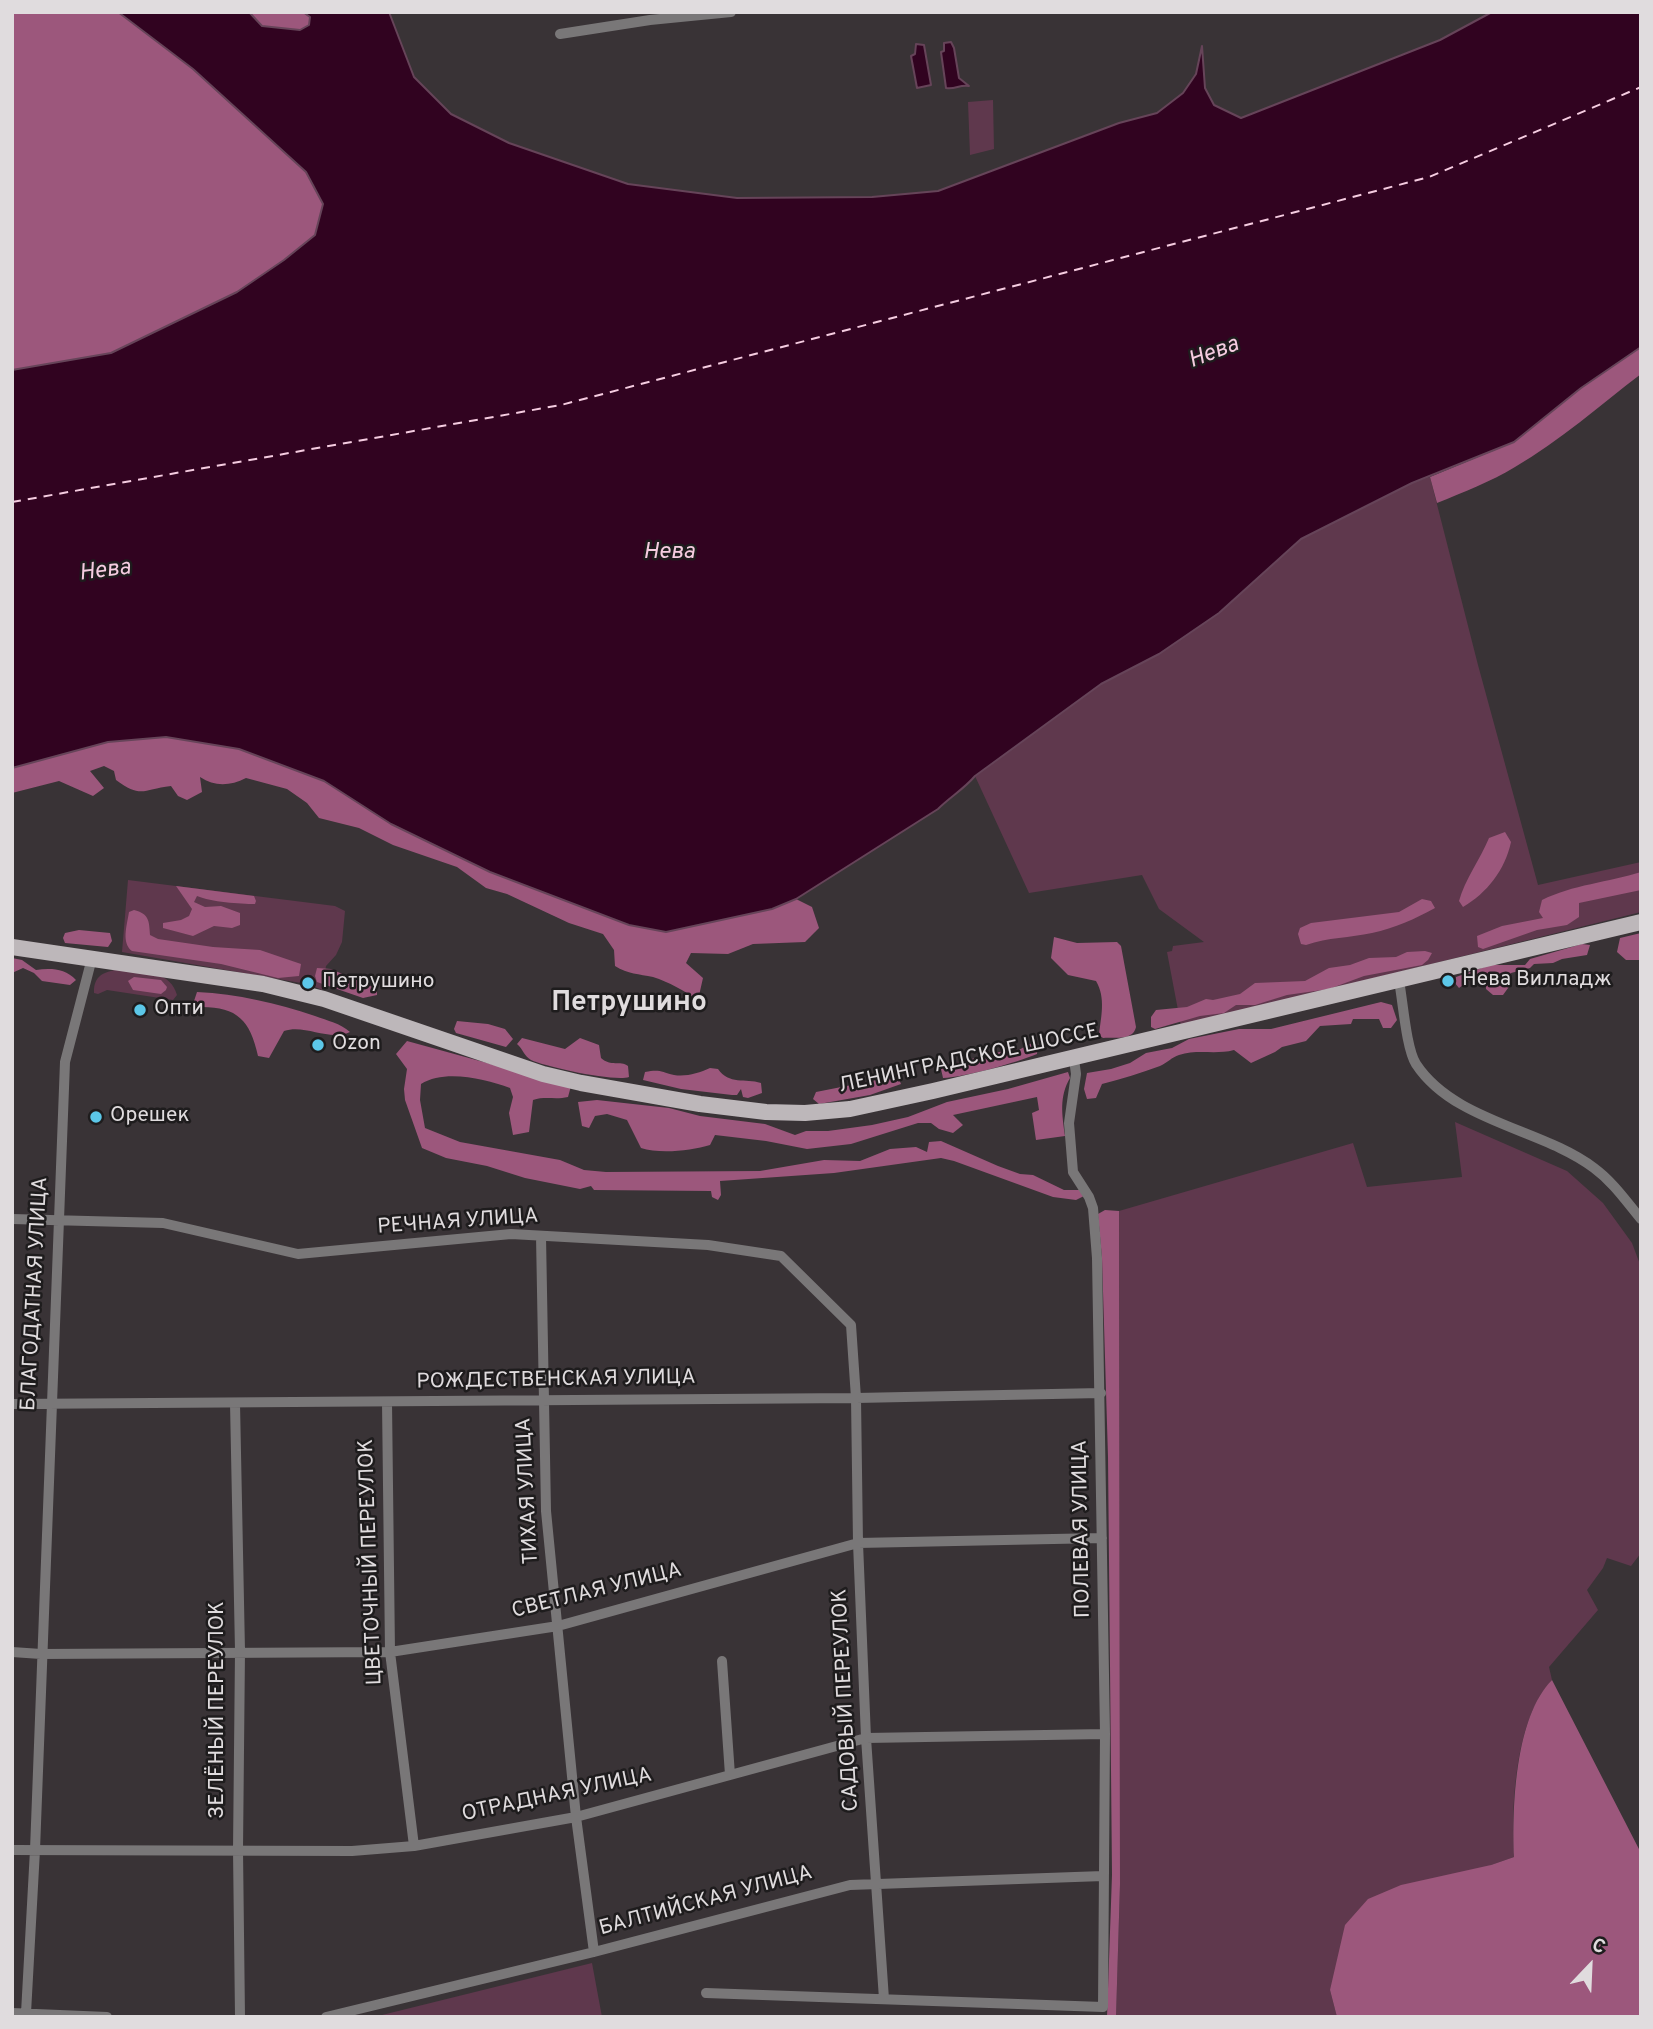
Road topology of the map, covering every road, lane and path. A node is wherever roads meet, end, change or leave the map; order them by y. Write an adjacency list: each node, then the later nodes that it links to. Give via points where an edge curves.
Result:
1 (731, 12): 2 (street)
2 (651, 16): 3 (street)
3 (560, 34)
4 (1641, 922): 7 (main road, ЛЕНИНГРАДСКОЕ ШОССЕ)
5 (12, 947): 6 (main road, ЛЕНИНГРАДСКОЕ ШОССЕ)
6 (92, 958): 8 (main road, ЛЕНИНГРАДСКОЕ ШОССЕ, via 289,990 543,1074 754,1111 850,1109); 10 (street, БЛАГОДАТНАЯ УЛИЦА, via 65,1062)
7 (1399, 981): 8 (main road, ЛЕНИНГРАДСКОЕ ШОССЕ); 11 (street, via 1412,1055 1426,1076 1452,1099 1593,1167)
8 (1074, 1059): 13 (street, ПОЛЕВАЯ УЛИЦА, via 1069,1123 1073,1172 1093,1208)
9 (12, 1219): 10 (street, РЕЧНАЯ УЛИЦА)
10 (58, 1219): 12 (street, РЕЧНАЯ УЛИЦА, via 163,1223 298,1254 511,1234); 19 (street, БЛАГОДАТНАЯ УЛИЦА)
11 (1641, 1219)
12 (541, 1236): 14 (street, РЕЧНАЯ УЛИЦА, via 708,1245 780,1256 851,1325); 15 (street, ТИХАЯ УЛИЦА)
13 (1101, 1393): 14 (street, РОЖДЕСТВЕНСКАЯ УЛИЦА); 20 (street, ПОЛЕВАЯ УЛИЦА)
14 (856, 1398): 15 (street, РОЖДЕСТВЕНСКАЯ УЛИЦА); 21 (street, САДОВЫЙ ПЕРЕУЛОК)
15 (543, 1400): 16 (street, РОЖДЕСТВЕНСКАЯ УЛИЦА); 22 (street, ТИХАЯ УЛИЦА, via 546,1511)
16 (387, 1402): 17 (street, РОЖДЕСТВЕНСКАЯ УЛИЦА); 25 (street, ЦВЕТОЧНЫЙ ПЕРЕУЛОК)
17 (235, 1403): 19 (street, РОЖДЕСТВЕНСКАЯ УЛИЦА); 23 (street, ЗЕЛЁНЫЙ ПЕРЕУЛОК)
18 (12, 1404): 19 (street, РОЖДЕСТВЕНСКАЯ УЛИЦА)
19 (50, 1404): 26 (street, БЛАГОДАТНАЯ УЛИЦА)
20 (1102, 1538): 21 (street, СВЕТЛАЯ УЛИЦА); 28 (street, ПОЛЕВАЯ УЛИЦА)
21 (858, 1543): 22 (street, СВЕТЛАЯ УЛИЦА); 29 (street, САДОВЫЙ ПЕРЕУЛОК)
22 (558, 1626): 25 (street, СВЕТЛАЯ УЛИЦА); 31 (street, ТИХАЯ УЛИЦА)
23 (240, 1651): 25 (street, СВЕТЛАЯ УЛИЦА); 26 (street, СВЕТЛАЯ УЛИЦА); 35 (street, ЗЕЛЁНЫЙ ПЕРЕУЛОК)
24 (12, 1652): 26 (street, СВЕТЛАЯ УЛИЦА)
25 (390, 1652): 32 (street, ЦВЕТОЧНЫЙ ПЕРЕУЛОК)
26 (41, 1654): 34 (street, БЛАГОДАТНАЯ УЛИЦА)
27 (722, 1661): 30 (street)
28 (1105, 1734): 29 (street, ОТРАДНАЯ УЛИЦА); 36 (street, ПОЛЕВАЯ УЛИЦА)
29 (866, 1738): 30 (street, ОТРАДНАЯ УЛИЦА); 37 (street, САДОВЫЙ ПЕРЕУЛОК)
30 (730, 1775): 31 (street, ОТРАДНАЯ УЛИЦА)
31 (576, 1817): 32 (street, ОТРАДНАЯ УЛИЦА); 38 (street, ТИХАЯ УЛИЦА)
32 (414, 1846): 35 (street, ОТРАДНАЯ УЛИЦА, via 352,1852)
33 (12, 1850): 34 (street, ОТРАДНАЯ УЛИЦА)
34 (35, 1850): 35 (street, ОТРАДНАЯ УЛИЦА); 42 (street, БЛАГОДАТНАЯ УЛИЦА)
35 (238, 1850): 44 (street, ЗЕЛЁНЫЙ ПЕРЕУЛОК)
36 (1103, 1876): 37 (street, БАЛТИЙСКАЯ УЛИЦА); 40 (street, ПОЛЕВАЯ УЛИЦА, via 1103,2007)
37 (878, 1883): 38 (street, БАЛТИЙСКАЯ УЛИЦА, via 850,1885); 40 (street, САДОВЫЙ ПЕРЕУЛОК)
38 (594, 1951): 45 (street, БАЛТИЙСКАЯ УЛИЦА)
39 (706, 1993): 40 (street)
40 (884, 1999)
41 (12, 2013): 42 (street)
42 (26, 2013): 43 (street)
43 (107, 2017)
44 (240, 2017)
45 (326, 2017)

